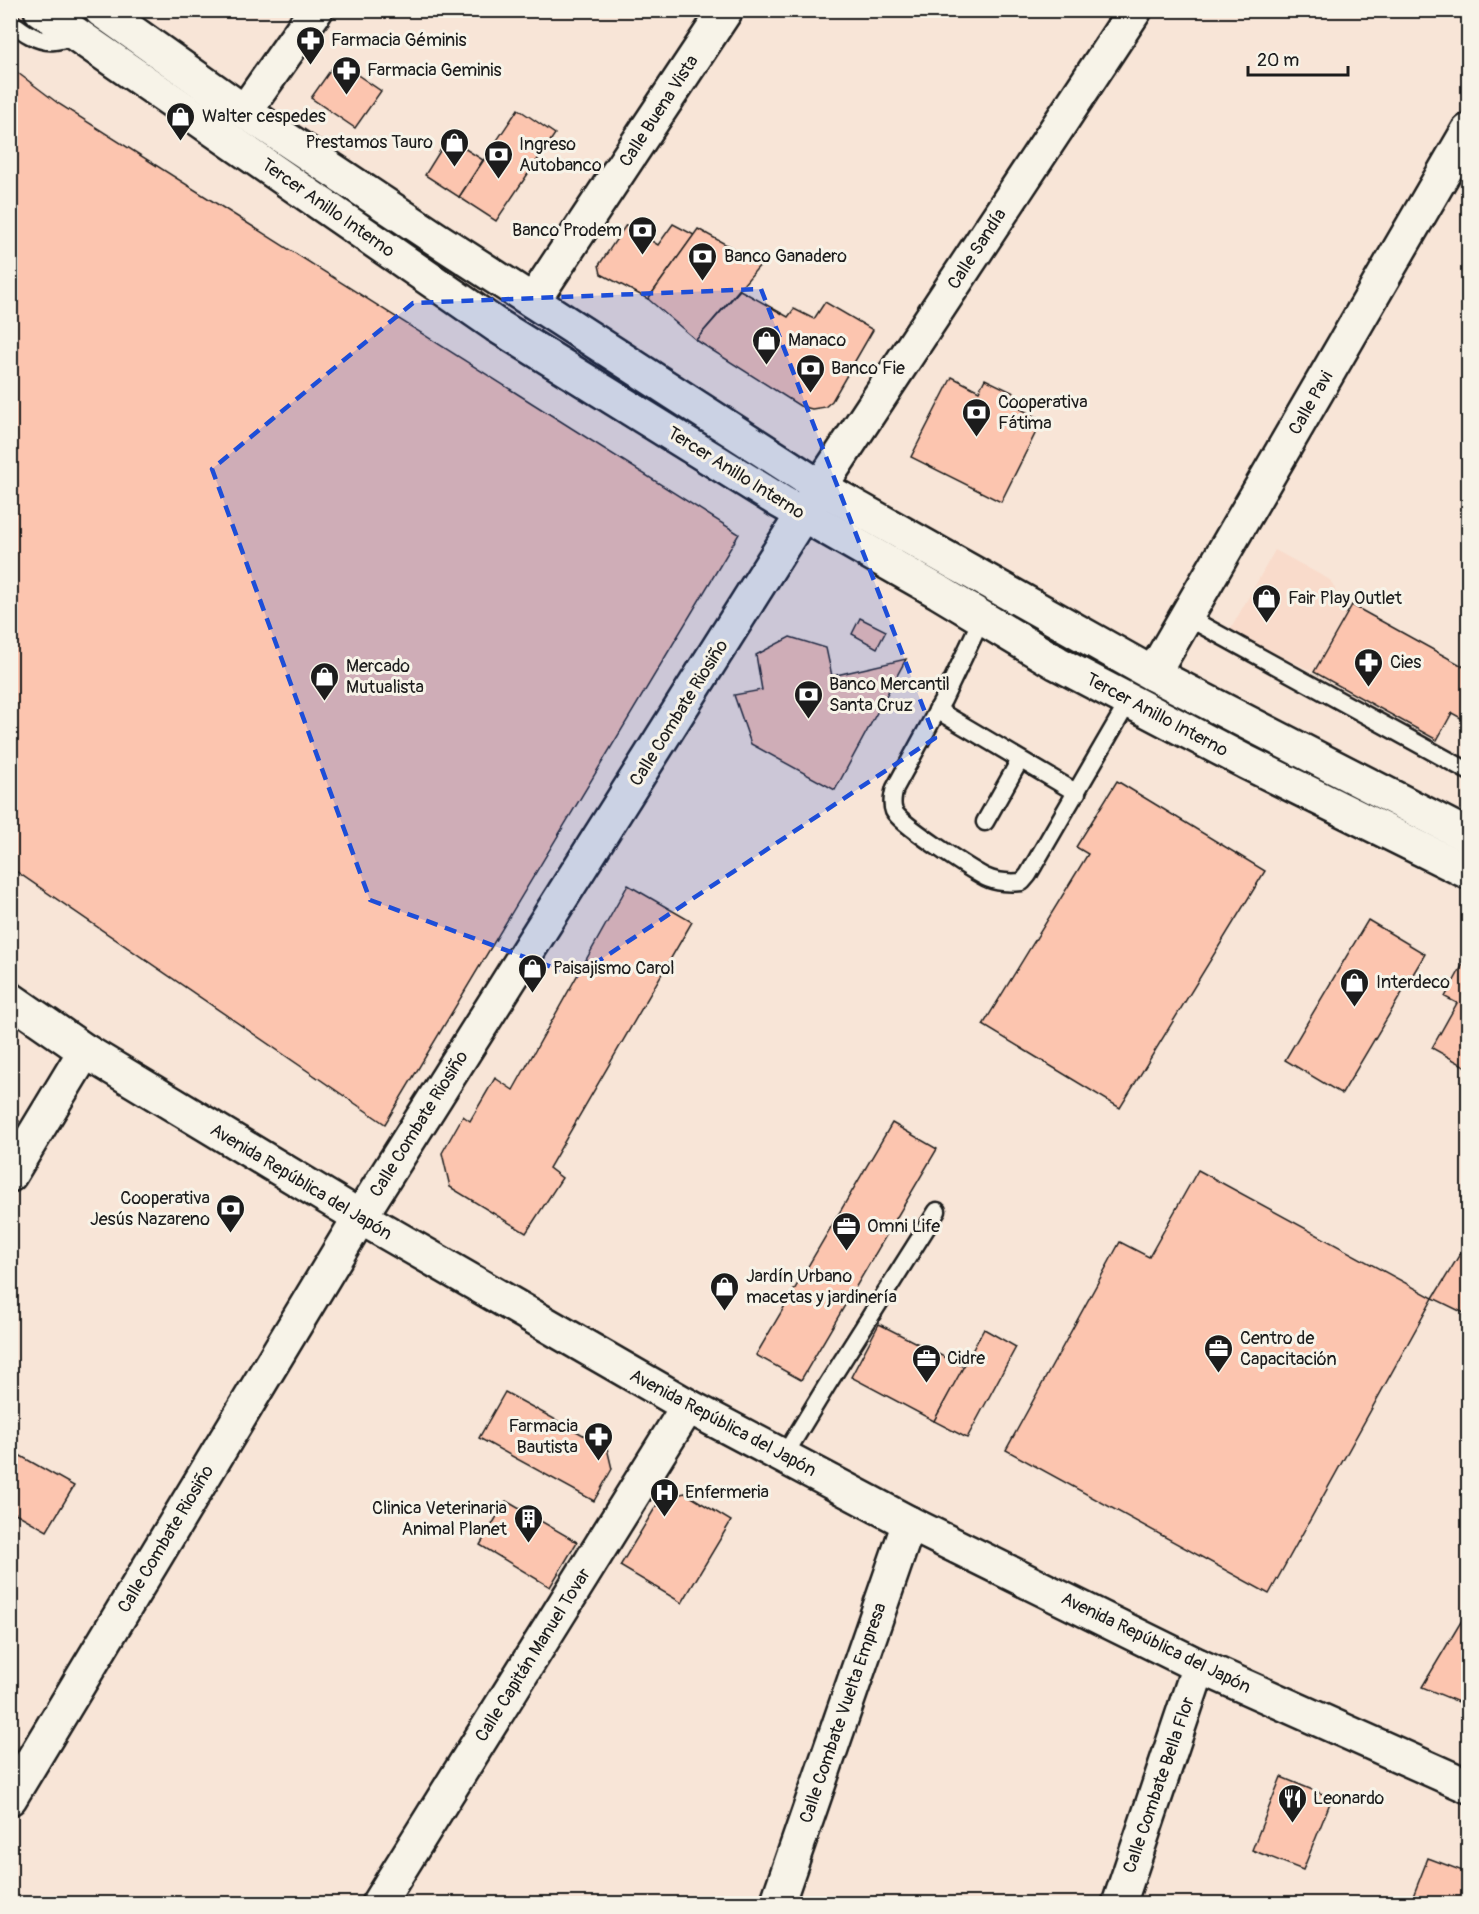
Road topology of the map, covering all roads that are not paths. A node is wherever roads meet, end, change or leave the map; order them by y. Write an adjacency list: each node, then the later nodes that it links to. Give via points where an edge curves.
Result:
1 (41, 10): 7 (street, Tercer Anillo Interno)
2 (101, 10): 8 (street, Tercer Anillo Interno)
3 (316, 10): 8 (street)
4 (726, 10): 10 (street, Calle Buena Vista)
5 (1135, 10): 11 (street, Calle Sandía)
6 (10, 21): 7 (lane, via 39,40)
7 (84, 40): 12 (street, Tercer Anillo Interno, via 496,325)
8 (245, 111): 10 (street, Tercer Anillo Interno)
9 (1468, 131): 13 (street, Calle Pavi)
10 (533, 301): 11 (street, Tercer Anillo Interno)
11 (820, 488): 12 (street, Calle Combate Riosiño); 15 (street, Tercer Anillo Interno)
12 (804, 515): 14 (street, Tercer Anillo Interno); 28 (street, Calle Combate Riosiño)
13 (1186, 617): 15 (street, Calle Pavi); 19 (lane)
14 (982, 618): 16 (street, Tercer Anillo Interno); 17 (lane)
15 (1153, 674): 22 (street, Tercer Anillo Interno)
16 (1130, 701): 20 (lane); 23 (street, Tercer Anillo Interno)
17 (937, 711): 18 (lane); 20 (lane, via 895,788 893,809 912,829 987,878 1008,884 1022,882)
18 (1020, 760): 20 (lane); 21 (lane)
19 (1468, 771)
20 (1077, 794)
21 (985, 822)
22 (1465, 826)
23 (1468, 872)
24 (10, 999): 25 (street, Avenida República del Japón)
25 (85, 1051): 26 (street); 28 (street, Avenida República del Japón)
26 (10, 1175)
27 (937, 1211): 30 (lane)
28 (360, 1217): 29 (street, Avenida República del Japón); 34 (street, Calle Combate Riosiño)
29 (688, 1406): 30 (street, Avenida República del Japón); 35 (street, Calle Capitán Manuel Tovar)
30 (784, 1456): 31 (street, Avenida República del Japón)
31 (909, 1523): 32 (street, Avenida República del Japón); 36 (street, Calle Combate Vuelta Empresa)
32 (1199, 1666): 33 (street, Avenida República del Japón); 37 (street, Calle Combate Bella Flor)
33 (1468, 1786)
34 (10, 1798)
35 (378, 1904)
36 (777, 1904)
37 (1119, 1904)

